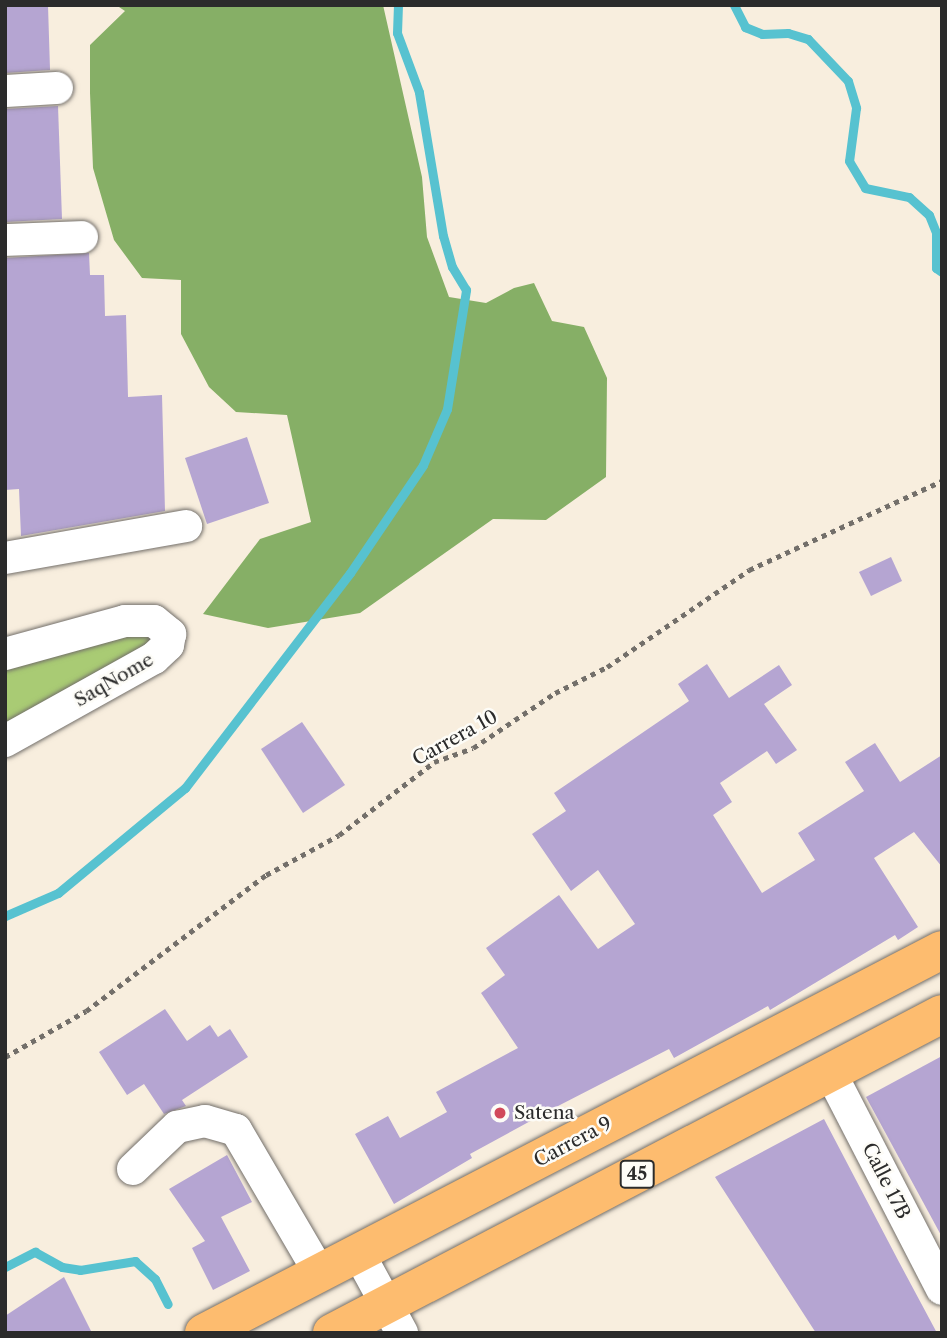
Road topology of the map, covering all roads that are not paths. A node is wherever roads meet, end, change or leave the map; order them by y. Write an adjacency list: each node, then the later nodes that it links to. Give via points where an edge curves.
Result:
1 (57, 88): 2 (street)
2 (5, 91)
3 (82, 237): 4 (street)
4 (5, 240)
5 (186, 526): 6 (street)
6 (5, 558)
7 (5, 654): 8 (street, SaqNome, via 125,621 154,621 170,634 169,645 154,658)
8 (5, 741)
9 (942, 950): 13 (highway, Carrera 9)
10 (942, 1014): 11 (highway, 45)
11 (830, 1072): 15 (street, Calle 17B); 16 (highway, 45)
12 (133, 1169): 14 (street, via 177,1127 205,1121 236,1130)
13 (359, 1254): 14 (highway, Carrera 9); 16 (street)
14 (320, 1274): 17 (highway, Carrera 9)
15 (942, 1289)
16 (394, 1319): 18 (highway, 45)
17 (204, 1333)
18 (332, 1333)

